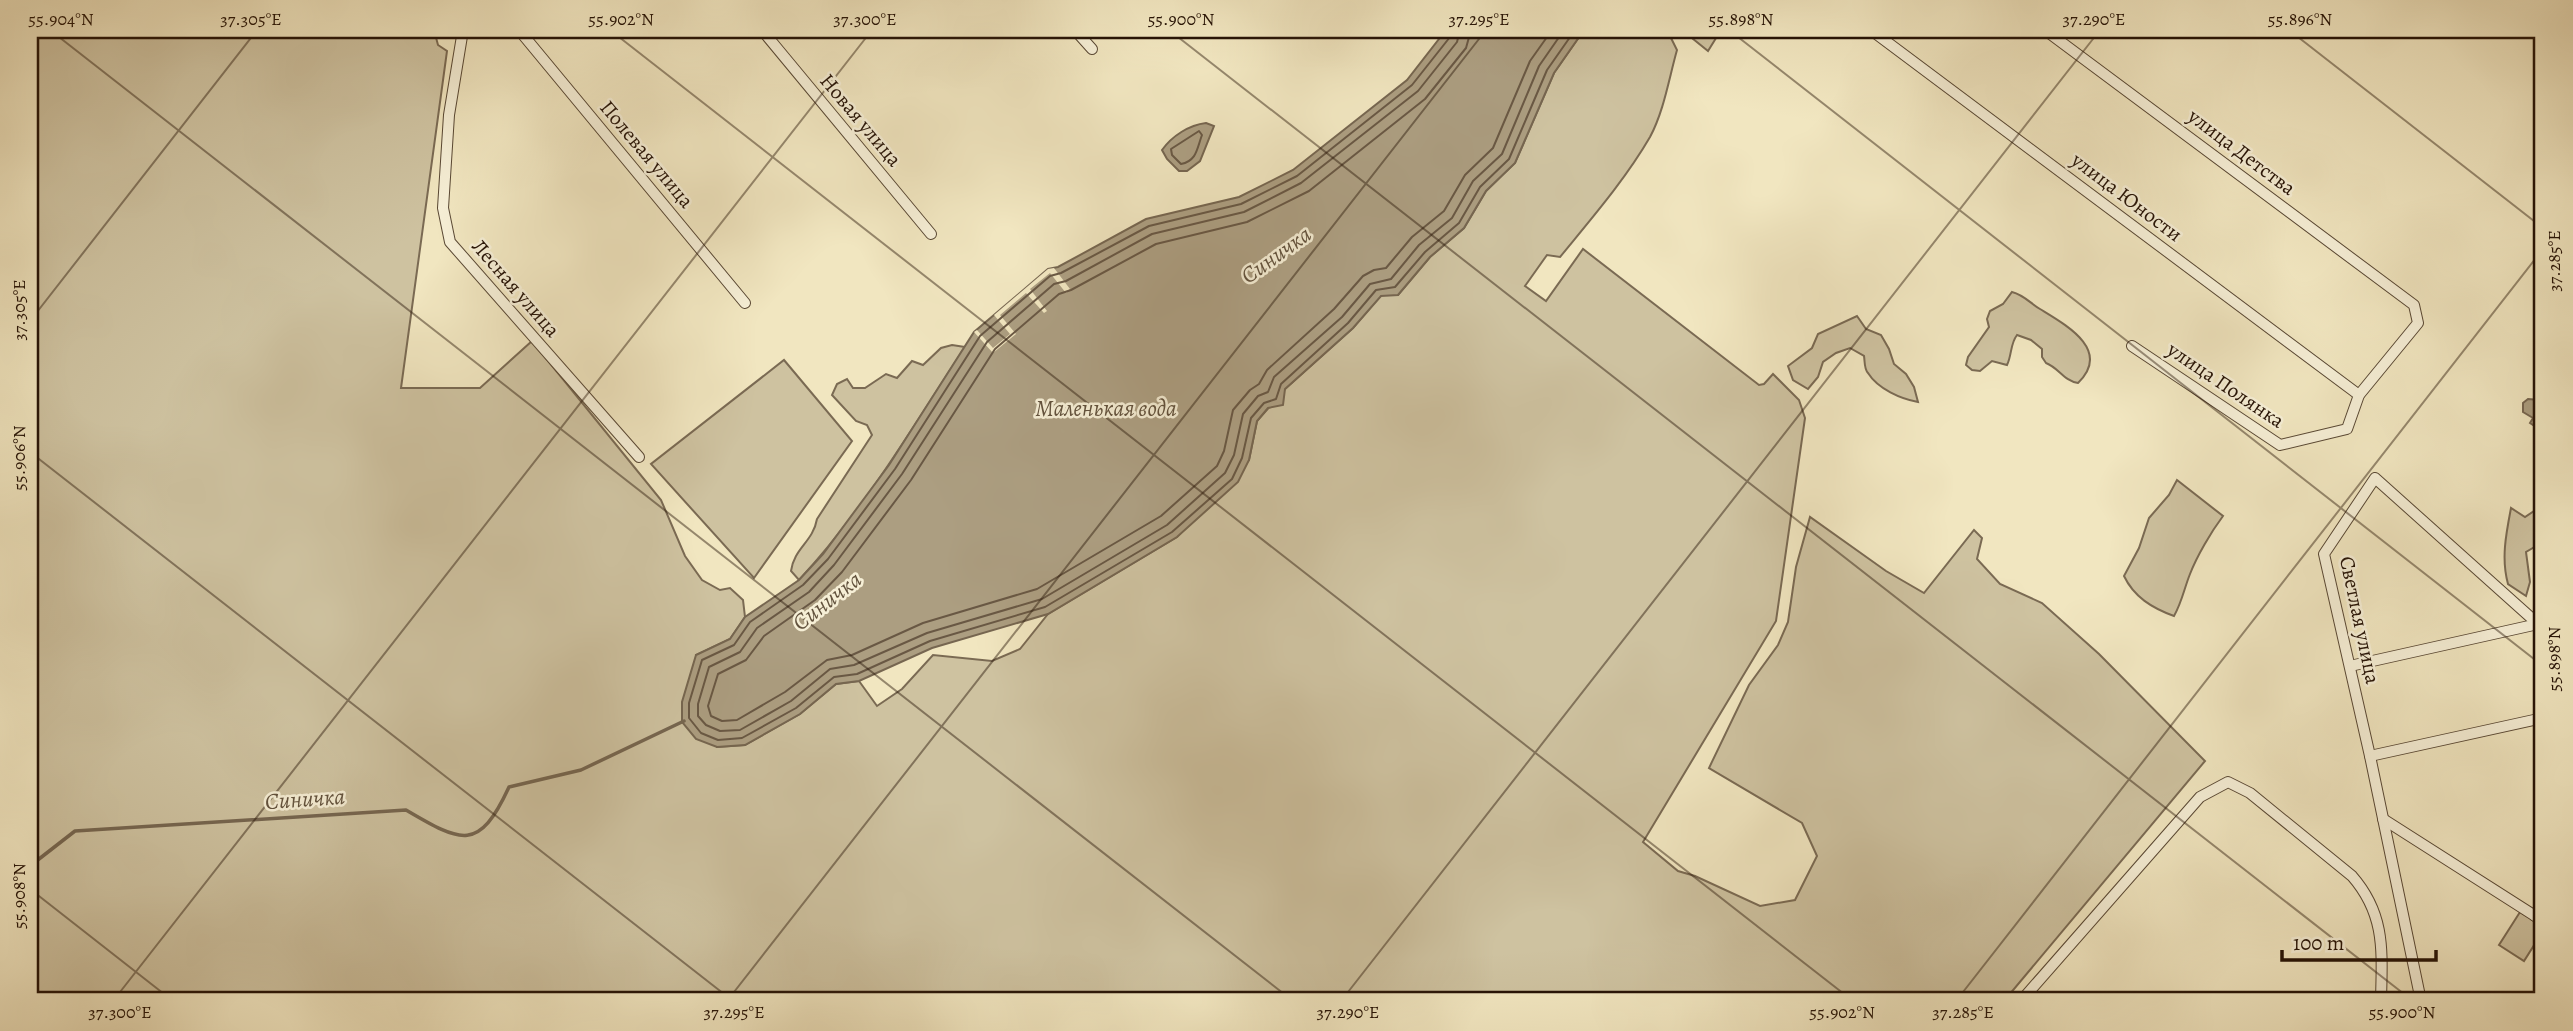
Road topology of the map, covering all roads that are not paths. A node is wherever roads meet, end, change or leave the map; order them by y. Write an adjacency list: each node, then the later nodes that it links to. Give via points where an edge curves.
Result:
1 (463, 30): 12 (street, Лесная улица, via 449,115 443,208 450,242)
2 (519, 30): 9 (street, Полевая улица)
3 (762, 30): 8 (street, Новая улица)
4 (1075, 30): 7 (street)
5 (1871, 30): 11 (street, улица Юности)
6 (2045, 30): 11 (street, улица Детства, via 2414,305 2418,323)
7 (1092, 50)
8 (931, 234)
9 (745, 303)
10 (2132, 346): 11 (street, улица Полянка, via 2280,444 2347,429)
11 (2359, 395)
12 (639, 457)
13 (2541, 623): 14 (street); 14 (street, Светлая улица, via 2375,478 2324,554)
14 (2350, 666): 16 (street, Светлая улица)
15 (2543, 718): 16 (street)
16 (2370, 756): 17 (street, Светлая улица)
17 (2383, 819): 19 (street); 22 (street, Светлая улица)
18 (2543, 903): 19 (street)
19 (2539, 918)
20 (2021, 1001): 21 (street, via 2200,797 2228,782 2250,793 2366,892 2381,935)
21 (2381, 1001)
22 (2421, 1001)

